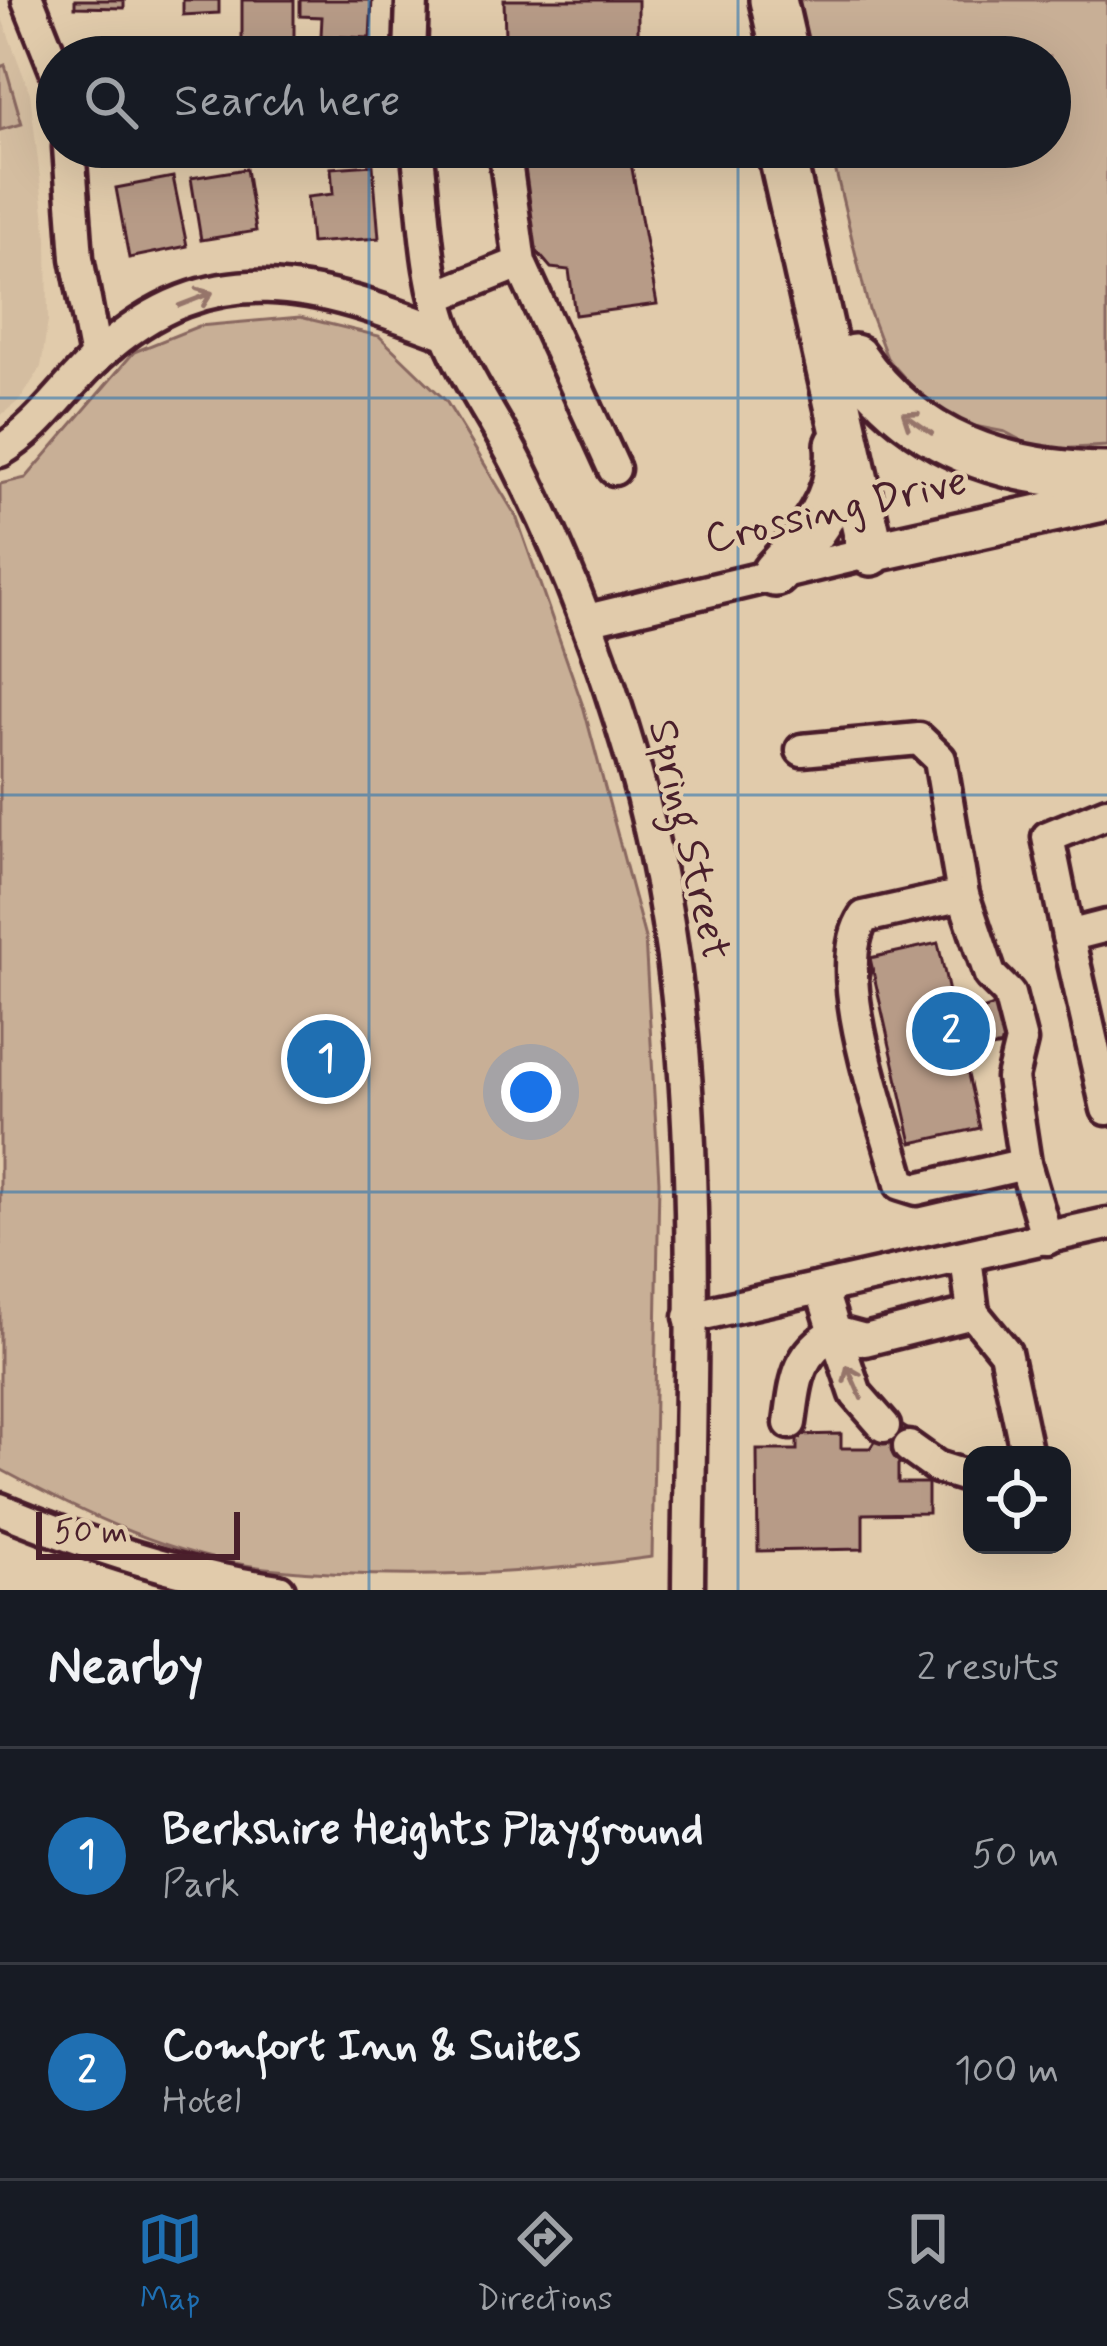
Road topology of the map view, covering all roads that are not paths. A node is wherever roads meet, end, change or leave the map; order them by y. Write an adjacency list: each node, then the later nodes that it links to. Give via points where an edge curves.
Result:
1 (28, 0): 5 (street)
2 (412, 0): 6 (street)
3 (747, 0): 7 (highway)
4 (773, 0): 8 (highway)
5 (42, 36)
6 (411, 36)
7 (755, 36)
8 (781, 36)
9 (71, 168): 17 (street)
10 (420, 168): 15 (street, Spring Street)
11 (507, 168): 14 (street)
12 (786, 168): 18 (highway)
13 (809, 168): 18 (highway)
14 (520, 263): 15 (street); 20 (street)
15 (436, 296): 16 (street, Spring Street)
16 (447, 334): 17 (street, one-way to 16, via 126,331 169,310 259,283 361,301); 25 (street, Spring Street, via 520,470)
17 (96, 358): 19 (street, via 31,430)
18 (844, 376): 21 (highway, one-way to 18, via 1023,469 949,444); 23 (highway); 24 (highway, via 836,485 814,529)
19 (0, 451)
20 (614, 469)
21 (1107, 476)
22 (1107, 500): 23 (main road, Crossing Drive)
23 (883, 548): 24 (street, Crossing Drive)
24 (775, 573): 25 (street, Crossing Drive)
25 (586, 620): 38 (street, Spring Street, via 632,757 670,933 689,1116)
26 (802, 750): 28 (street, via 919,739 940,759)
27 (1107, 813): 30 (street, via 1048,837)
28 (963, 895): 32 (street, via 990,975 1010,994 1021,1041 1012,1078); 32 (street, via 864,917 851,936 855,1004 901,1184 916,1189)
29 (1107, 926): 30 (street)
30 (1068, 936): 31 (street)
31 (1107, 1109)
32 (1025, 1164): 34 (street)
33 (1107, 1225): 34 (street)
34 (1047, 1239): 35 (street)
35 (966, 1257): 36 (street); 37 (street)
36 (821, 1288): 38 (street); 39 (street)
37 (973, 1313): 39 (street, via 865,1340); 42 (street, via 1005,1352)
38 (690, 1317): 47 (street, Spring Street)
39 (835, 1332): 40 (street, via 798,1366); 41 (street, one-way to 39, via 856,1394)
40 (790, 1423)
41 (884, 1426)
42 (1025, 1446)
43 (910, 1447): 44 (street)
44 (963, 1475)
45 (0, 1509): 46 (street, via 179,1570)
46 (279, 1590)
47 (688, 1590)

